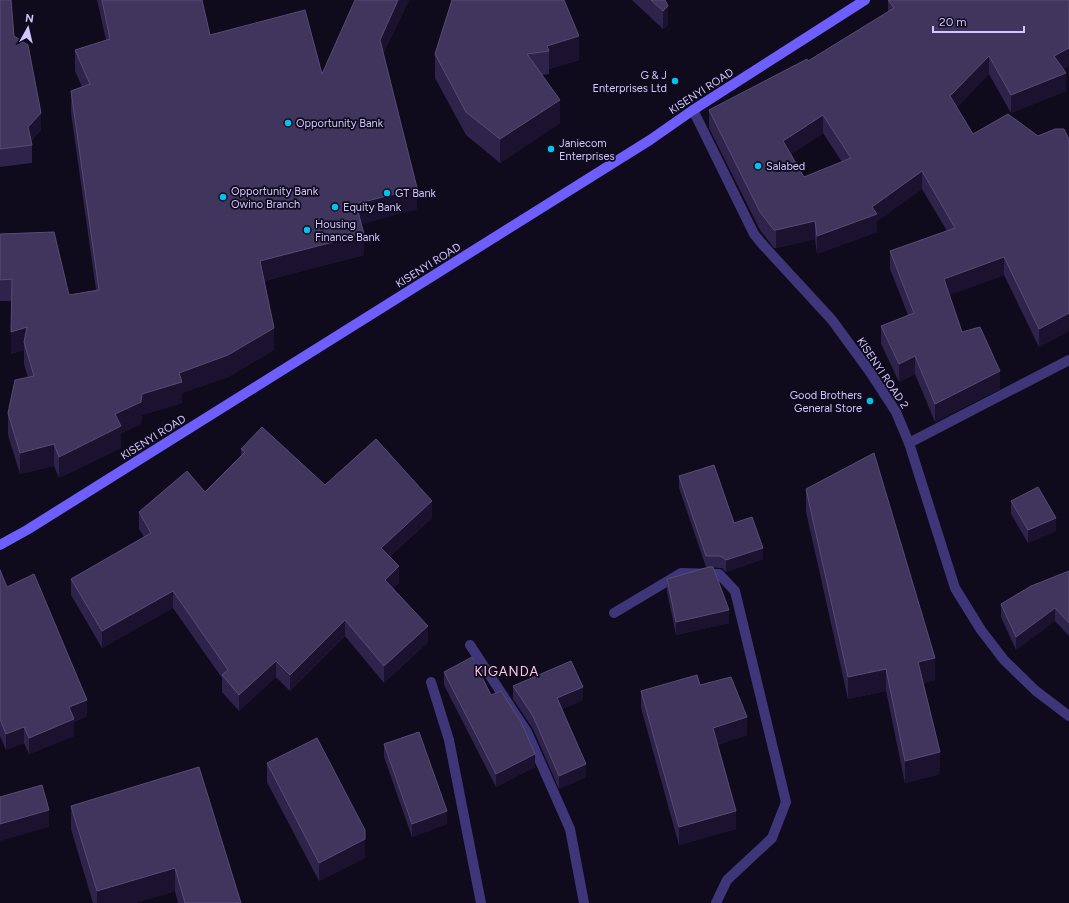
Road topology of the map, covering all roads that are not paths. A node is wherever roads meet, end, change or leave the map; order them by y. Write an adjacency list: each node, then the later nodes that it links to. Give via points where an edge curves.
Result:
1 (865, 0): 2 (main road, KISENYI ROAD)
2 (693, 110): 4 (street, KISENYI ROAD 2, via 754,234 832,320 861,359 896,412); 5 (main road, KISENYI ROAD, via 650,140)
3 (1069, 360): 4 (street)
4 (909, 443): 9 (street, KISENYI ROAD 2, via 955,588 981,630 1004,660 1036,692)
5 (0, 545)
6 (614, 613): 12 (street, via 681,573 719,574 734,590 786,802 772,838 728,880)
7 (470, 645): 11 (street, via 527,732 570,829)
8 (431, 682): 10 (street, via 450,740)
9 (1069, 716)
10 (481, 903)
11 (584, 903)
12 (716, 903)

